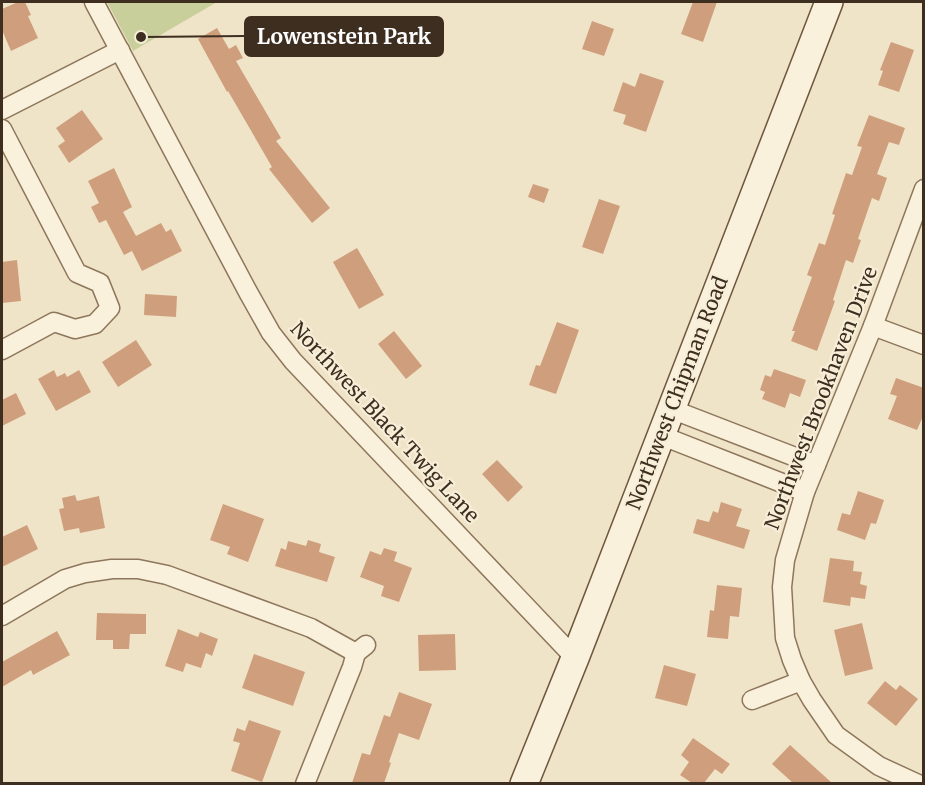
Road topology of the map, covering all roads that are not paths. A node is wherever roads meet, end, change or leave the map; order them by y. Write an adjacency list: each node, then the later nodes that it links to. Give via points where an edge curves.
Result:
1 (94, 2): 3 (street, Northwest Black Twig Lane)
2 (829, 2): 10 (main road, Northwest Chipman Road)
3 (120, 50): 4 (street); 15 (street, Northwest Black Twig Lane, via 279,343)
4 (2, 111)
5 (2, 129): 9 (street, via 77,273 100,283 110,308 95,324 75,329 54,322)
6 (924, 189): 7 (street, Northwest Brookhaven Drive)
7 (873, 326): 8 (street); 12 (street, Northwest Brookhaven Drive)
8 (924, 345)
9 (2, 350)
10 (671, 409): 11 (main road, Northwest Chipman Road); 12 (street)
11 (660, 435): 13 (street); 15 (main road, Northwest Chipman Road)
12 (816, 465): 13 (street, Northwest Brookhaven Drive)
13 (804, 492): 16 (street, Northwest Brookhaven Drive, via 785,560 782,586 785,638)
14 (2, 616): 18 (street, via 65,579 112,569 138,569 167,575 361,649)
15 (575, 658): 19 (main road, Northwest Chipman Road)
16 (801, 681): 17 (street); 20 (street, Northwest Brookhaven Drive, via 836,735 879,766)
17 (752, 700)
18 (305, 783)
19 (524, 783)
20 (918, 783)

